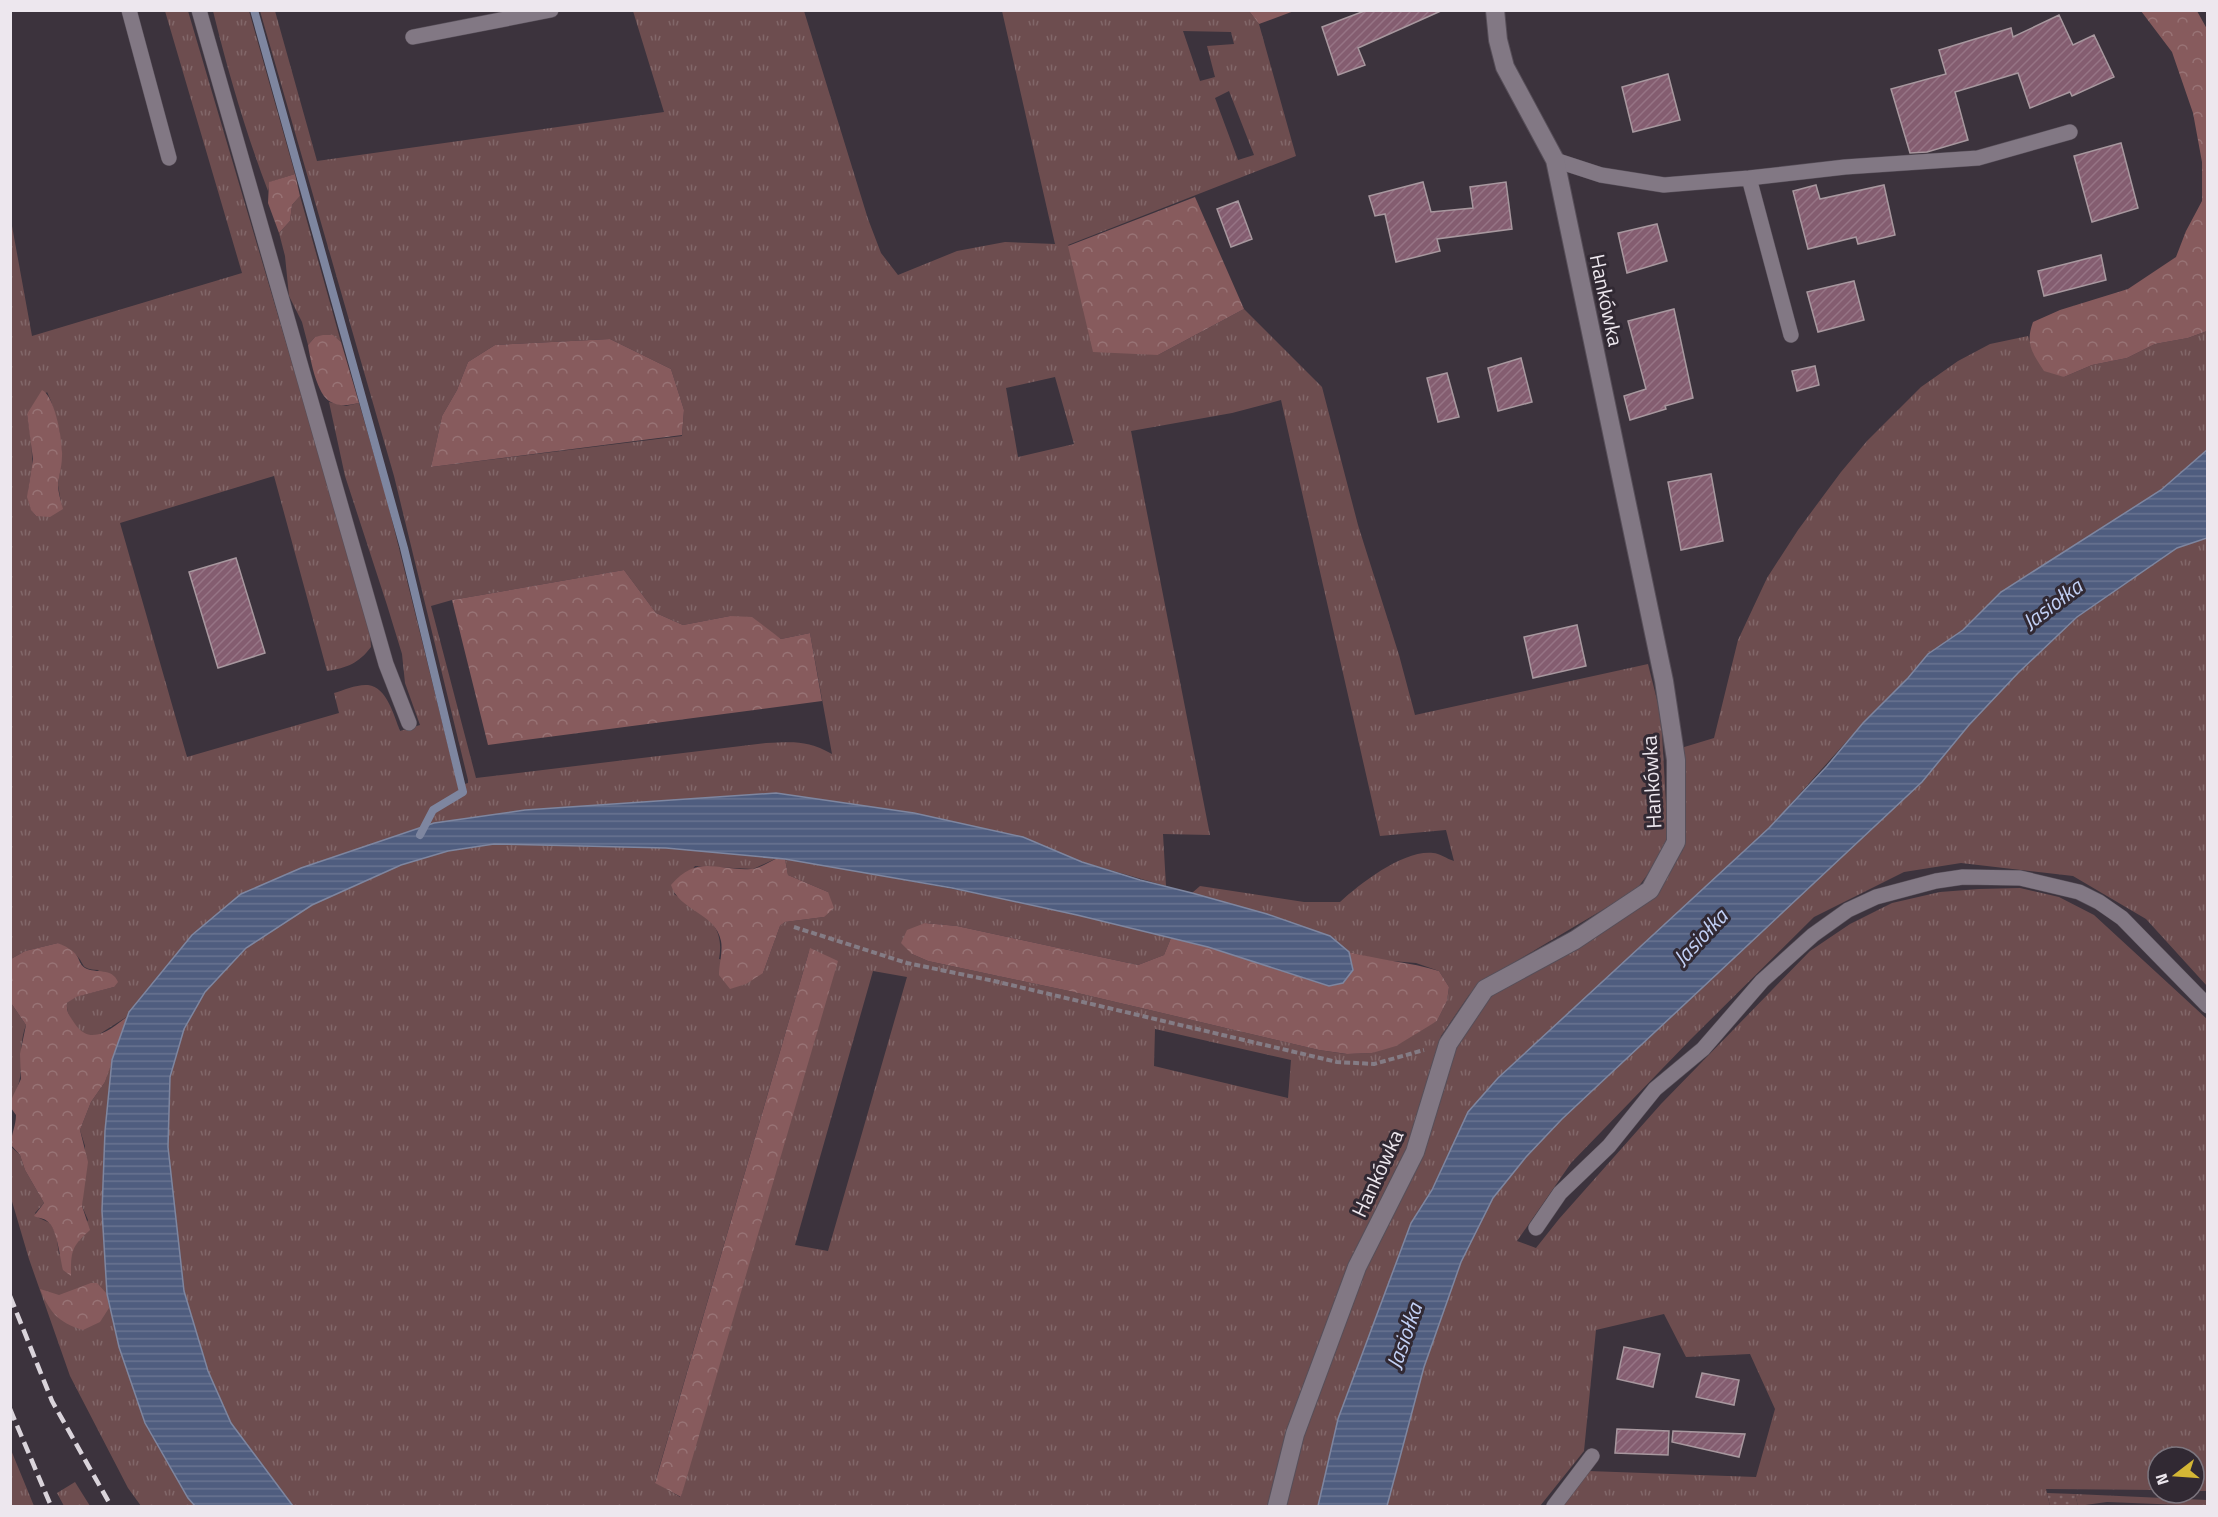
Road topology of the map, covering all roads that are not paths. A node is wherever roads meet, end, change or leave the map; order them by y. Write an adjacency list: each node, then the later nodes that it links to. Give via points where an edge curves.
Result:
1 (129, 10): 7 (lane)
2 (199, 10): 11 (lane, via 386,663)
3 (551, 10): 5 (lane)
4 (1495, 10): 8 (street, Hankówka, via 1505,66)
5 (412, 37)
6 (2070, 132): 9 (lane, via 1978,158)
7 (169, 158)
8 (1555, 160): 9 (lane, via 1600,175 1664,185); 15 (street, Hankówka, via 1664,681 1676,760 1676,842 1650,890 1575,939 1485,989 1448,1044 1415,1152 1357,1267 1295,1434)
9 (1749, 178): 10 (lane)
10 (1791, 335)
11 (409, 723)
12 (2208, 1006): 13 (lane, via 2122,918 2079,892 2020,878 1963,877 1876,897 1848,910 1813,935 1762,981 1703,1049 1655,1089 1610,1146 1560,1193)
13 (1536, 1228)
14 (1592, 1456): 16 (lane)
15 (1277, 1506)
16 (1554, 1506)

